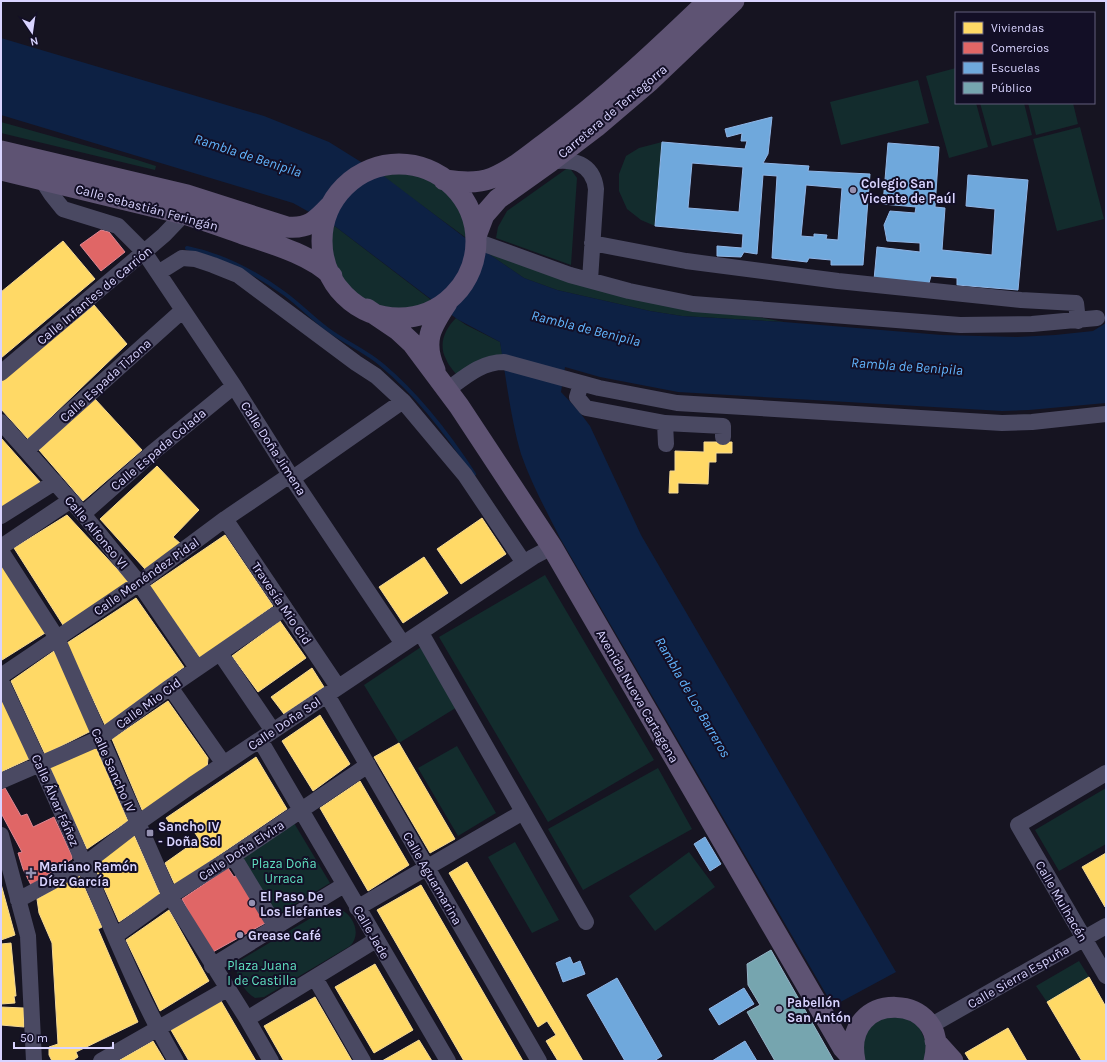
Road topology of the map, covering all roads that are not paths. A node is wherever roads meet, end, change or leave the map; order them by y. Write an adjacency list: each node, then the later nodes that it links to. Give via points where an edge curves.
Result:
1 (708, 1): 7 (main road, Carretera de Tentegorra, via 632,73 538,149 491,178 468,182)
2 (734, 1): 4 (main road, Carretera de Tentegorra, via 650,81)
3 (1, 151): 9 (main road, Calle Sebastián Feringán, via 187,195 282,226 309,225)
4 (550, 162): 10 (main road, Carretera de Tentegorra, via 498,199 484,215); 11 (street, via 575,162 588,170 592,176 596,189)
5 (1, 170): 6 (main road, Calle Sebastián Feringán)
6 (42, 180): 8 (main road, Calle Sebastián Feringán); 12 (street, Calle Doña Jimena, via 63,209 118,226)
7 (444, 180): 9 (main road, via 419,167 408,165 372,169 360,174 340,190); 10 (main road, via 458,193 468,208)
8 (184, 214): 12 (street, Calle Infantes de Carrión); 14 (main road, Calle Sebastián Feringán, via 276,245 317,264)
9 (325, 215): 14 (main road, via 323,254)
10 (476, 241): 15 (street); 16 (main road, Avenida Nueva Cartagena, via 469,274)
11 (592, 243): 15 (street); 20 (street, via 686,261 838,281 1021,300 1076,302)
12 (144, 252): 13 (street, Calle Doña Jimena); 21 (street, Calle Infantes de Carrión)
13 (158, 273): 18 (street, Calle Doña Jimena); 25 (street, via 182,258 195,259 238,275 376,376)
14 (332, 276): 17 (main road, via 347,295)
15 (590, 280): 20 (street, via 693,304 776,312 960,325)
16 (445, 304): 17 (main road, via 424,314 407,317 390,317); 24 (main road, Avenida Nueva Cartagena, via 431,328 429,338 432,361)
17 (367, 309): 24 (main road, Avenida Nueva Cartagena, via 407,338)
18 (184, 310): 23 (street, Calle Doña Jimena); 31 (street, Calle Espada Tizona)
19 (1097, 318): 20 (street)
20 (1078, 321)
21 (1, 373)
22 (581, 384): 24 (street, via 504,362 483,366); 26 (street, via 678,403 1002,423); 28 (street, via 577,397 586,408)
23 (234, 386): 32 (street, Calle Doña Jimena); 35 (street, Calle Espada Colada)
24 (446, 388): 39 (main road, Avenida Nueva Cartagena)
25 (403, 401): 32 (street, Calle Menéndez Pidal); 41 (street, via 465,475)
26 (1106, 414)
27 (1, 422): 31 (street, Calle Alfonso VI)
28 (665, 423): 29 (street, via 723,426); 30 (street)
29 (722, 437)
30 (666, 444)
31 (27, 450): 33 (street, Calle Alfonso VI)
32 (291, 476): 37 (street, Calle Menéndez Pidal); 46 (street, Calle Doña Jimena)
33 (55, 482): 34 (street, Calle Alfonso VI); 36 (street)
34 (71, 500): 35 (street, Calle Alfonso VI); 38 (street)
35 (83, 514): 42 (street, Calle Alfonso VI)
36 (1, 516)
37 (225, 519): 42 (street, Calle Menéndez Pidal); 43 (street, Travesía Mio Cid)
38 (1, 547)
39 (552, 547): 41 (street, Calle Doña Sol); 82 (main road, Avenida Nueva Cartagena)
40 (1, 551): 45 (street, Calle Sancho IV)
41 (524, 563): 44 (street, Calle Doña Sol)
42 (140, 583): 45 (street, Calle Menéndez Pidal); 48 (street, Calle Alfonso VI)
43 (285, 608): 47 (street, Calle Mio Cid); 52 (street, Travesía Mio Cid)
44 (420, 633): 46 (street, Calle Doña Sol); 62 (street)
45 (57, 638): 49 (street, Calle Menéndez Pidal); 54 (street, Calle Sancho IV)
46 (403, 644): 52 (street, Calle Doña Sol)
47 (220, 654): 48 (street, Calle Mio Cid); 53 (street)
48 (197, 668): 51 (street, Calle Mio Cid)
49 (1, 676)
50 (1, 681): 56 (street, Calle Álvar Fáñez)
51 (170, 687): 54 (street, Calle Mio Cid); 57 (street)
52 (333, 691): 53 (street, Calle Doña Sol); 58 (street, Calle Aguamarina)
53 (273, 731): 55 (street, Calle Doña Sol)
54 (100, 738): 56 (street, Calle Mio Cid); 63 (street, Calle Sancho IV)
55 (260, 740): 57 (street, Calle Doña Sol); 61 (street, Calle Jade)
56 (41, 764): 60 (street, Calle Mio Cid); 66 (street, Calle Álvar Fáñez)
57 (224, 764): 63 (street, Calle Doña Sol)
58 (368, 765): 61 (street, Calle Doña Elvira); 67 (street, Calle Aguamarina)
59 (1106, 773): 76 (street, Calle Mulhacén, via 1018,825)
60 (1, 781)
61 (301, 811): 65 (street, Calle Doña Elvira); 68 (street, Calle Jade)
62 (523, 812): 67 (street); 72 (street)
63 (138, 823): 66 (street, Calle Doña Sol); 69 (street, Calle Sancho IV)
64 (1, 835): 70 (street)
65 (233, 856): 69 (street, Calle Doña Elvira); 73 (street)
66 (85, 864): 70 (street, Calle Doña Sol); 75 (street, Calle Álvar Fáñez)
67 (428, 868): 71 (street); 93 (street, Calle Aguamarina)
68 (344, 885): 71 (street, Calle Jade); 73 (street)
69 (170, 896): 75 (street, Calle Doña Elvira); 78 (street, Calle Sancho IV)
70 (18, 900): 87 (street, via 28,936)
71 (357, 908): 77 (street, Calle Jade)
72 (586, 922)
73 (276, 926): 78 (street)
74 (1106, 926): 76 (street, Calle Sierra Espuña)
75 (115, 936): 85 (street, Calle Álvar Fáñez)
76 (1084, 938): 79 (street, Calle Mulhacén); 86 (street, Calle Sierra Espuña)
77 (376, 940): 80 (street); 92 (street, Calle Jade)
78 (212, 966): 81 (street, Calle Sancho IV)
79 (1106, 976)
80 (315, 978): 84 (street); 91 (street)
81 (227, 989): 84 (street, Calle Sancho IV); 85 (street)
82 (822, 1012): 83 (main road, Avenida Nueva Cartagena, via 837,1024 847,1026 859,1024); 94 (main road, Avenida Nueva Cartagena, via 843,1048)
83 (870, 1015): 86 (main road, Avenida Nueva Cartagena, via 882,1009 899,1007 912,1010 920,1015); 94 (main road, via 859,1026 855,1035)
84 (246, 1019): 90 (street, Calle Sancho IV)
85 (157, 1029): 88 (street); 89 (street, Calle Álvar Fáñez)
86 (933, 1043): 95 (main road)
87 (34, 1061)
88 (101, 1061)
89 (176, 1061)
90 (271, 1061)
91 (363, 1061)
92 (448, 1061)
93 (539, 1061)
94 (855, 1061)
95 (953, 1061)

